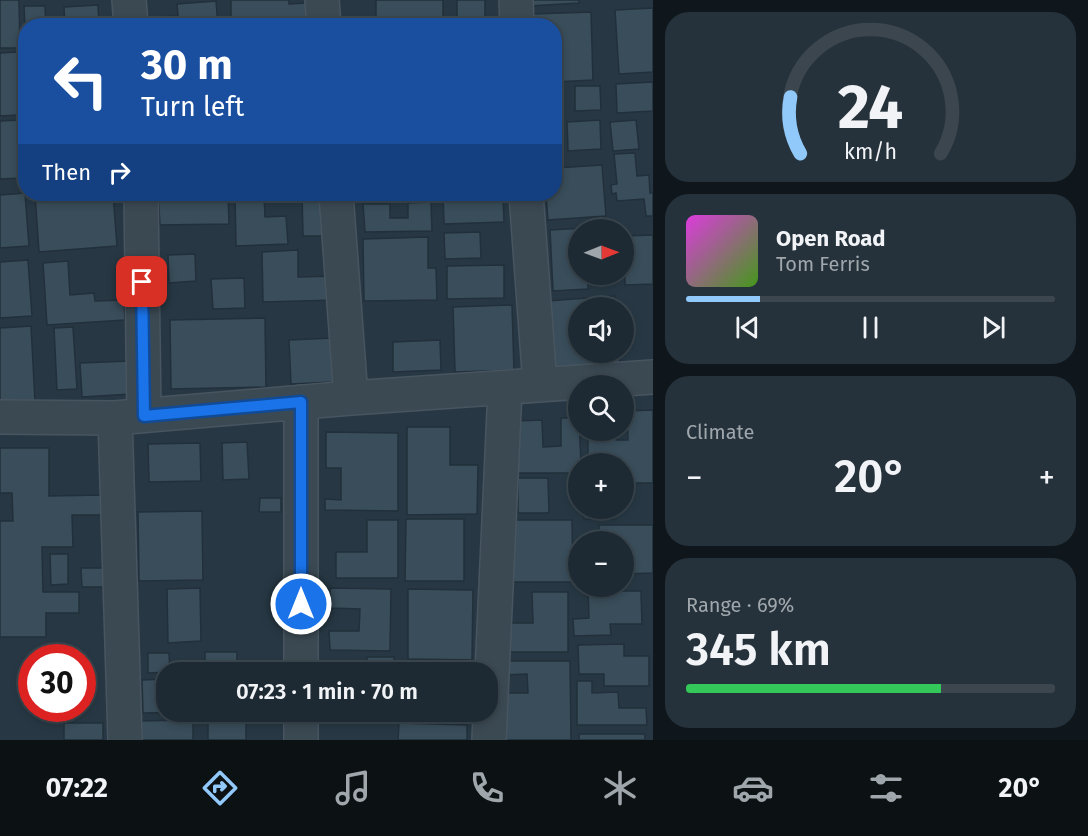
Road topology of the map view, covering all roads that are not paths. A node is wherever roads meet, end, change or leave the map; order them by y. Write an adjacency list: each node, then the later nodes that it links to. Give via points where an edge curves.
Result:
1 (129, 0): 4 (street)
2 (322, 0): 5 (street)
3 (516, 0): 6 (street)
4 (130, 18)
5 (323, 18)
6 (517, 18)
7 (141, 201): 16 (street)
8 (337, 201): 13 (street)
9 (527, 201): 11 (street)
10 (653, 376): 11 (street)
11 (540, 386): 12 (street)
12 (505, 388): 13 (street); 21 (street)
13 (351, 398): 14 (street)
14 (301, 402): 16 (street); 17 (street)
15 (0, 417): 16 (street)
16 (129, 417): 19 (street)
17 (301, 662)
18 (301, 722): 20 (street)
19 (125, 740)
20 (302, 740)
21 (489, 740)

